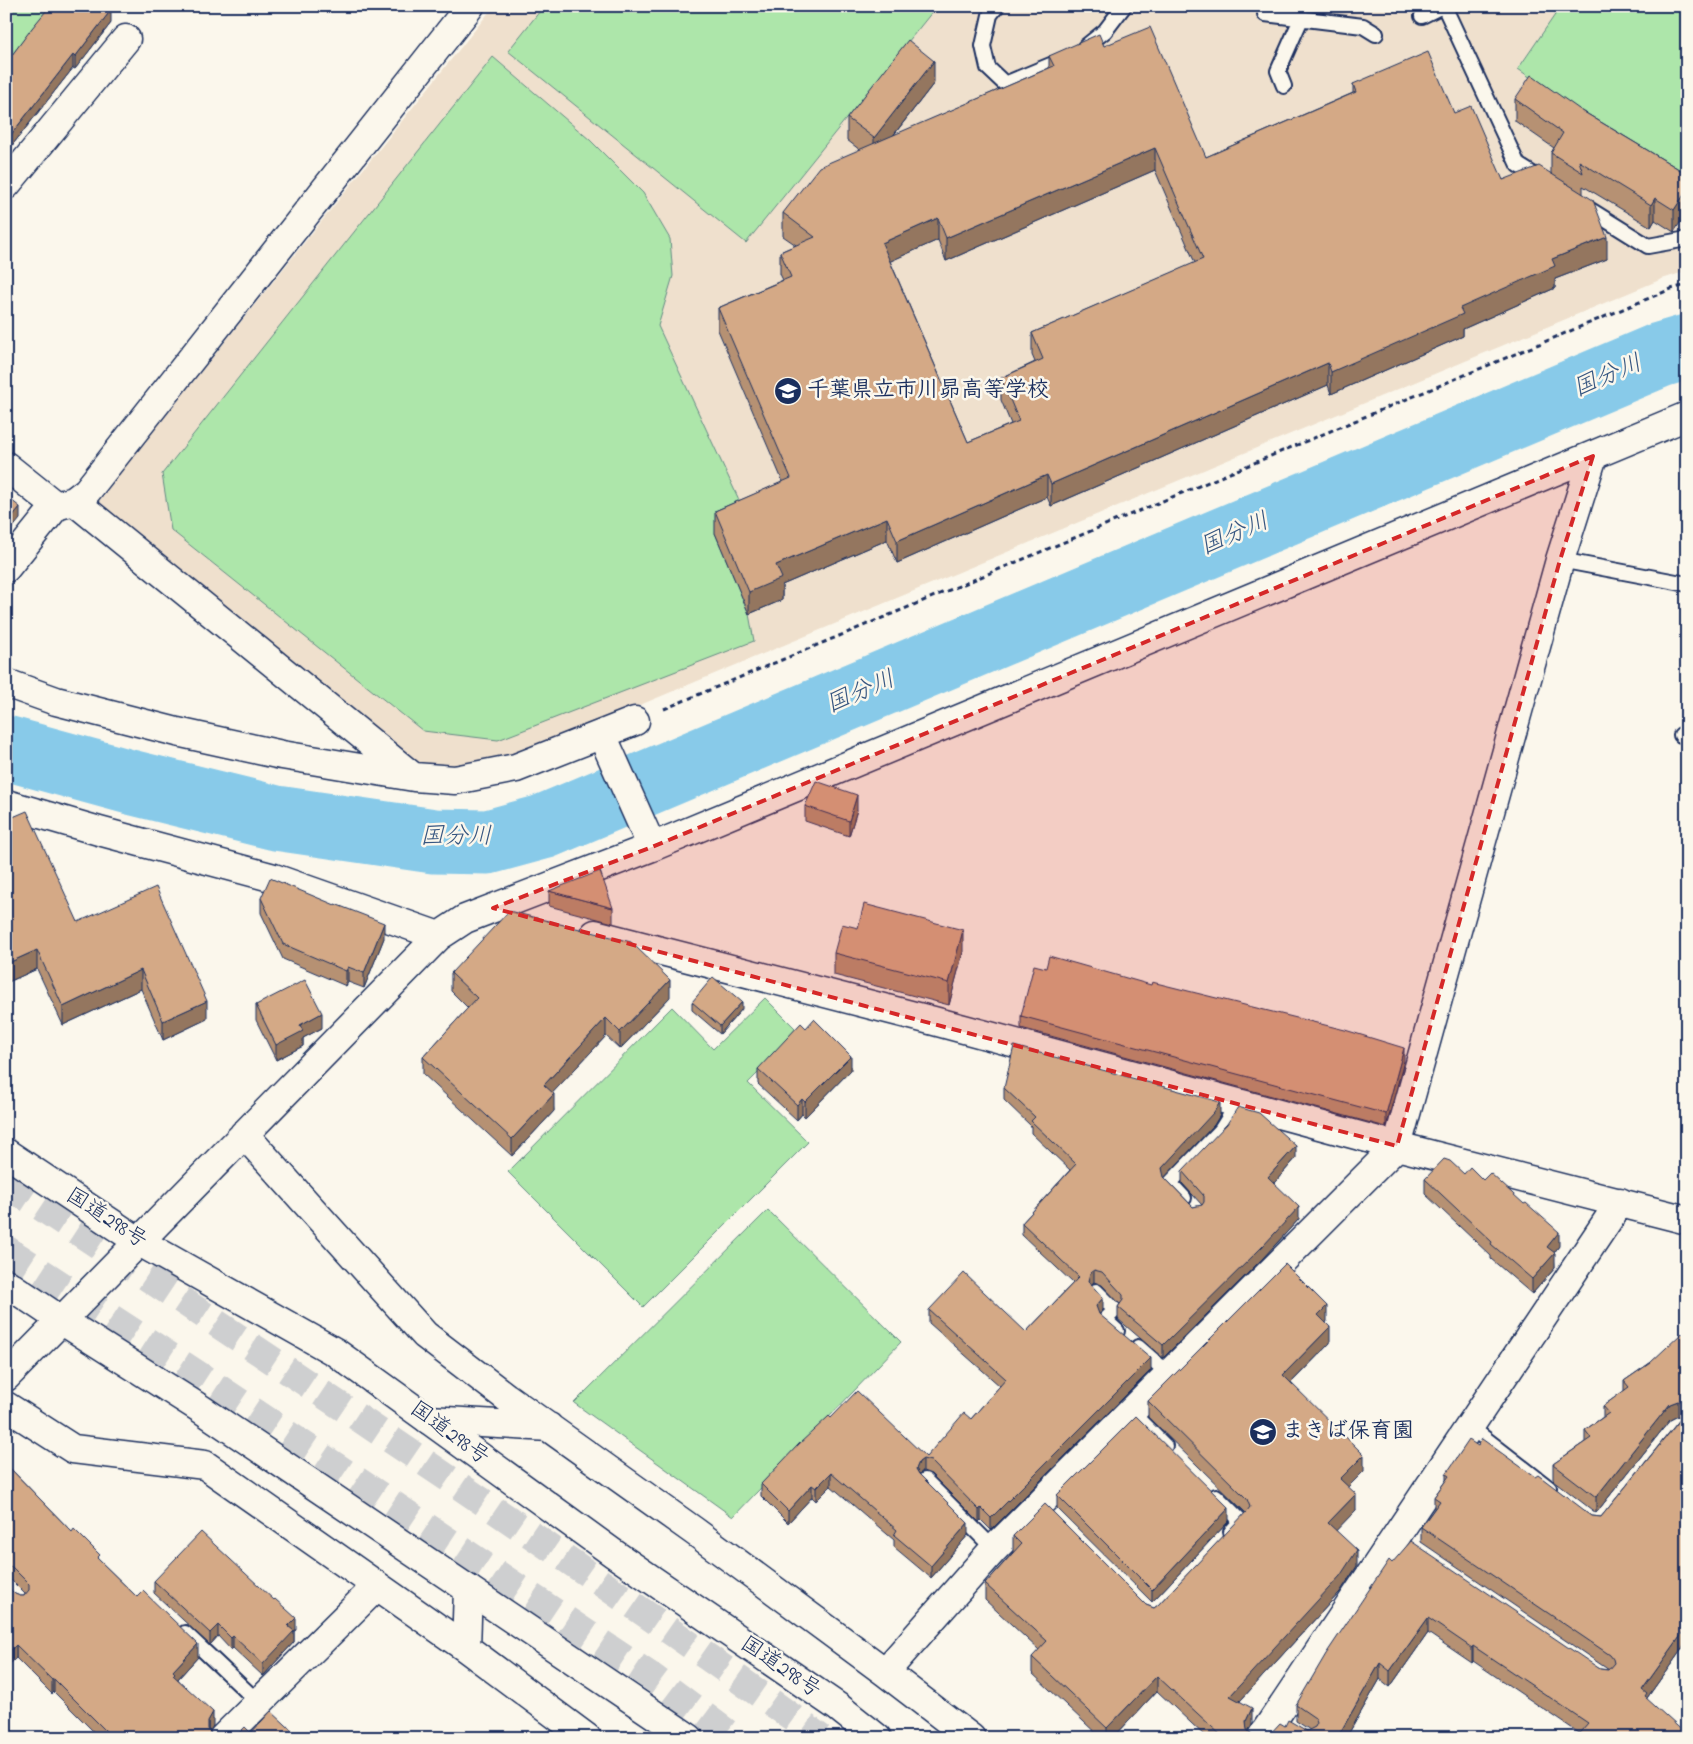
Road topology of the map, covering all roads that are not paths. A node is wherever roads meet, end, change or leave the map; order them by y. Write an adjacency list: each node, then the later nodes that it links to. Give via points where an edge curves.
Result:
1 (470, 6): 18 (main road, via 87,492)
2 (997, 6): 3 (lane, via 990,15 983,46 988,68 1005,84 1074,56 1105,31)
3 (1124, 6)
4 (1443, 6): 6 (lane); 12 (lane, via 1518,165)
5 (1265, 14): 7 (lane)
6 (1422, 16)
7 (1301, 19): 8 (lane, via 1363,26); 10 (lane, via 1278,70)
8 (1376, 34)
9 (126, 39): 11 (main road)
10 (1284, 86)
11 (6, 185)
12 (1550, 185)
13 (1575, 200): 14 (lane, via 1648,246)
14 (1687, 240)
15 (1687, 416): 16 (main road)
16 (1593, 456): 19 (main road); 27 (main road)
17 (6, 466): 18 (main road)
18 (65, 503): 20 (main road); 25 (main road)
19 (1560, 560): 21 (lane); 34 (main road)
20 (6, 568)
21 (1687, 584)
22 (6, 683): 25 (main road, via 56,701 177,732 282,755)
23 (634, 721): 24 (main road)
24 (605, 743): 25 (main road, via 516,768 455,780); 27 (main road)
25 (414, 777)
26 (6, 804): 31 (main road, via 274,878)
27 (649, 840): 28 (main road)
28 (493, 908): 29 (main road); 31 (main road, via 464,919)
29 (532, 918)
30 (570, 928): 32 (main road)
31 (439, 936): 33 (main road)
32 (1238, 1103): 34 (main road); 37 (lane, via 1221,1130 1170,1183)
33 (244, 1134): 39 (main road); 49 (main road, via 425,1335)
34 (1397, 1146): 36 (main road); 43 (main road)
35 (6, 1153): 39 (main road, 国道298号)
36 (1620, 1202): 38 (main road); 48 (main road)
37 (1196, 1211)
38 (1687, 1220)
39 (138, 1242): 42 (main road); 47 (main road, 国道298号, via 335,1352)
40 (6, 1283): 42 (main road)
41 (1096, 1291): 43 (lane, via 1115,1310 1105,1320)
42 (61, 1320): 44 (main road); 57 (main road, via 201,1409)
43 (1169, 1374): 46 (main road)
44 (6, 1377)
45 (6, 1406): 56 (main road, via 73,1449 205,1464)
46 (1131, 1412): 50 (lane); 55 (main road, via 1044,1506)
47 (429, 1420): 49 (main road); 66 (main road, 国道298号, via 613,1553 838,1707)
48 (1469, 1426): 53 (lane); 62 (main road, via 1400,1539)
49 (550, 1427): 60 (main road)
50 (1172, 1453)
51 (925, 1480): 55 (lane)
52 (1207, 1487): 54 (lane, via 1241,1521)
53 (1559, 1496)
54 (1221, 1543)
55 (994, 1549): 60 (main road)
56 (378, 1586): 59 (main road); 61 (main road)
57 (468, 1589): 59 (main road); 65 (main road)
58 (179, 1627): 61 (lane)
59 (466, 1648): 64 (main road)
60 (885, 1672): 67 (main road)
61 (258, 1702): 63 (main road)
62 (1274, 1727)
63 (223, 1738)
64 (587, 1738)
65 (689, 1738)
66 (877, 1738)
67 (971, 1738)

